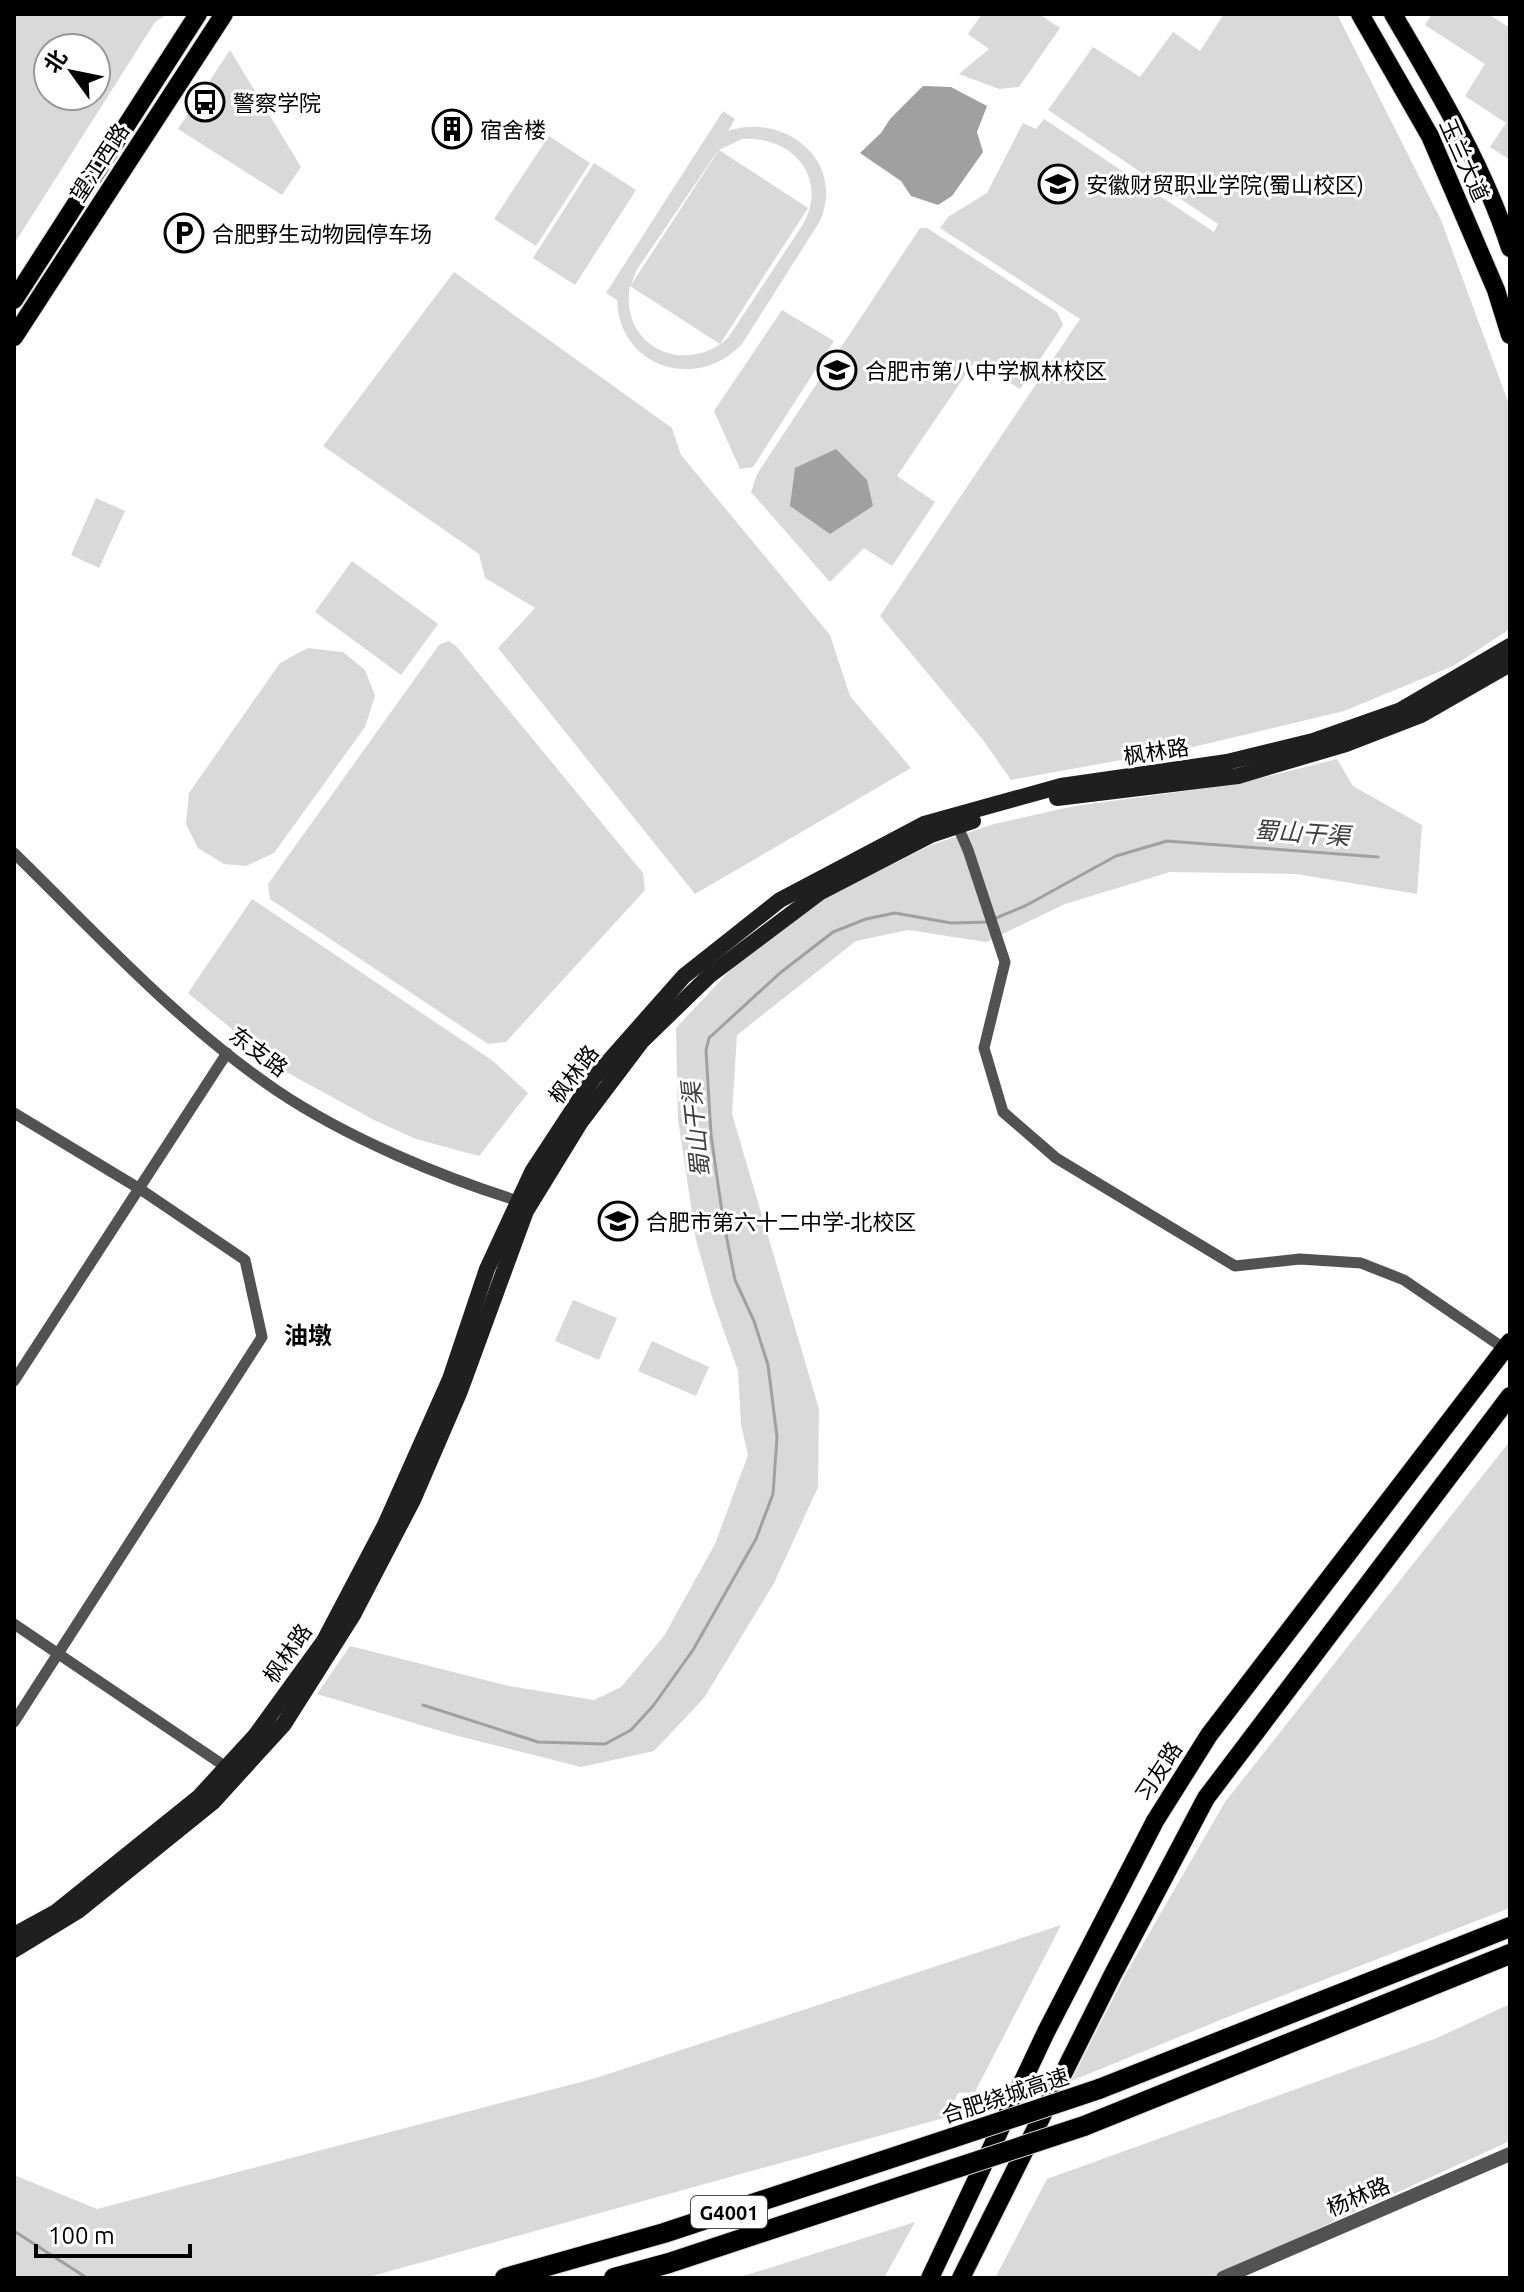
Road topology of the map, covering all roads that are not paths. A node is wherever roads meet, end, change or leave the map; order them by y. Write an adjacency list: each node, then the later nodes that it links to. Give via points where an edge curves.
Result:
1 (198, 14): 6 (main road, 望江西路)
2 (224, 14): 8 (main road, 望江西路)
3 (1360, 14): 7 (main road, 玉兰大道, via 1430,136)
4 (1393, 14): 5 (main road, 玉兰大道, via 1446,104)
5 (1510, 248)
6 (14, 300)
7 (1510, 335)
8 (14, 337)
9 (1510, 646): 11 (main road, 枫林路, via 1401,710 1313,741 1227,762 1061,786)
10 (1510, 664): 11 (main road, 枫林路, via 1421,715 1238,776 1053,798)
11 (956, 820): 16 (main road, 枫林路, via 819,893 710,975 642,1041); 17 (street, via 1005,962 984,1048 1003,1112 1056,1158 1235,1266 1300,1259 1361,1263 1404,1280)
12 (14, 853): 13 (street, 东支路, via 163,999)
13 (227, 1053): 15 (street); 16 (street, 东支路, via 276,1090 357,1138)
14 (14, 1113): 15 (street)
15 (140, 1189): 18 (street); 21 (street, via 245,1260 262,1337)
16 (524, 1203): 23 (main road, 枫林路, via 460,1391 413,1500 353,1615 284,1724)
17 (1507, 1345): 31 (main road, 习友路, via 1209,1735 1155,1821 1046,2032)
18 (14, 1381)
19 (1510, 1396): 32 (main road, via 1206,1798)
20 (14, 1624): 21 (street)
21 (59, 1654): 22 (street); 23 (street)
22 (14, 1722)
23 (232, 1771): 25 (main road, 枫林路, via 56,1912); 26 (main road, 枫林路, via 213,1802 78,1911)
24 (1510, 1927): 29 (highway, 合肥绕城高速 / G4001, bridge, via 1099,2089 664,2233)
25 (14, 1935)
26 (14, 1950)
27 (1510, 1954): 30 (highway, G4001, bridge, via 1084,2126)
28 (1510, 2154): 33 (street, 杨林路)
29 (505, 2278)
30 (614, 2278)
31 (930, 2278)
32 (961, 2278)
33 (1223, 2278)

